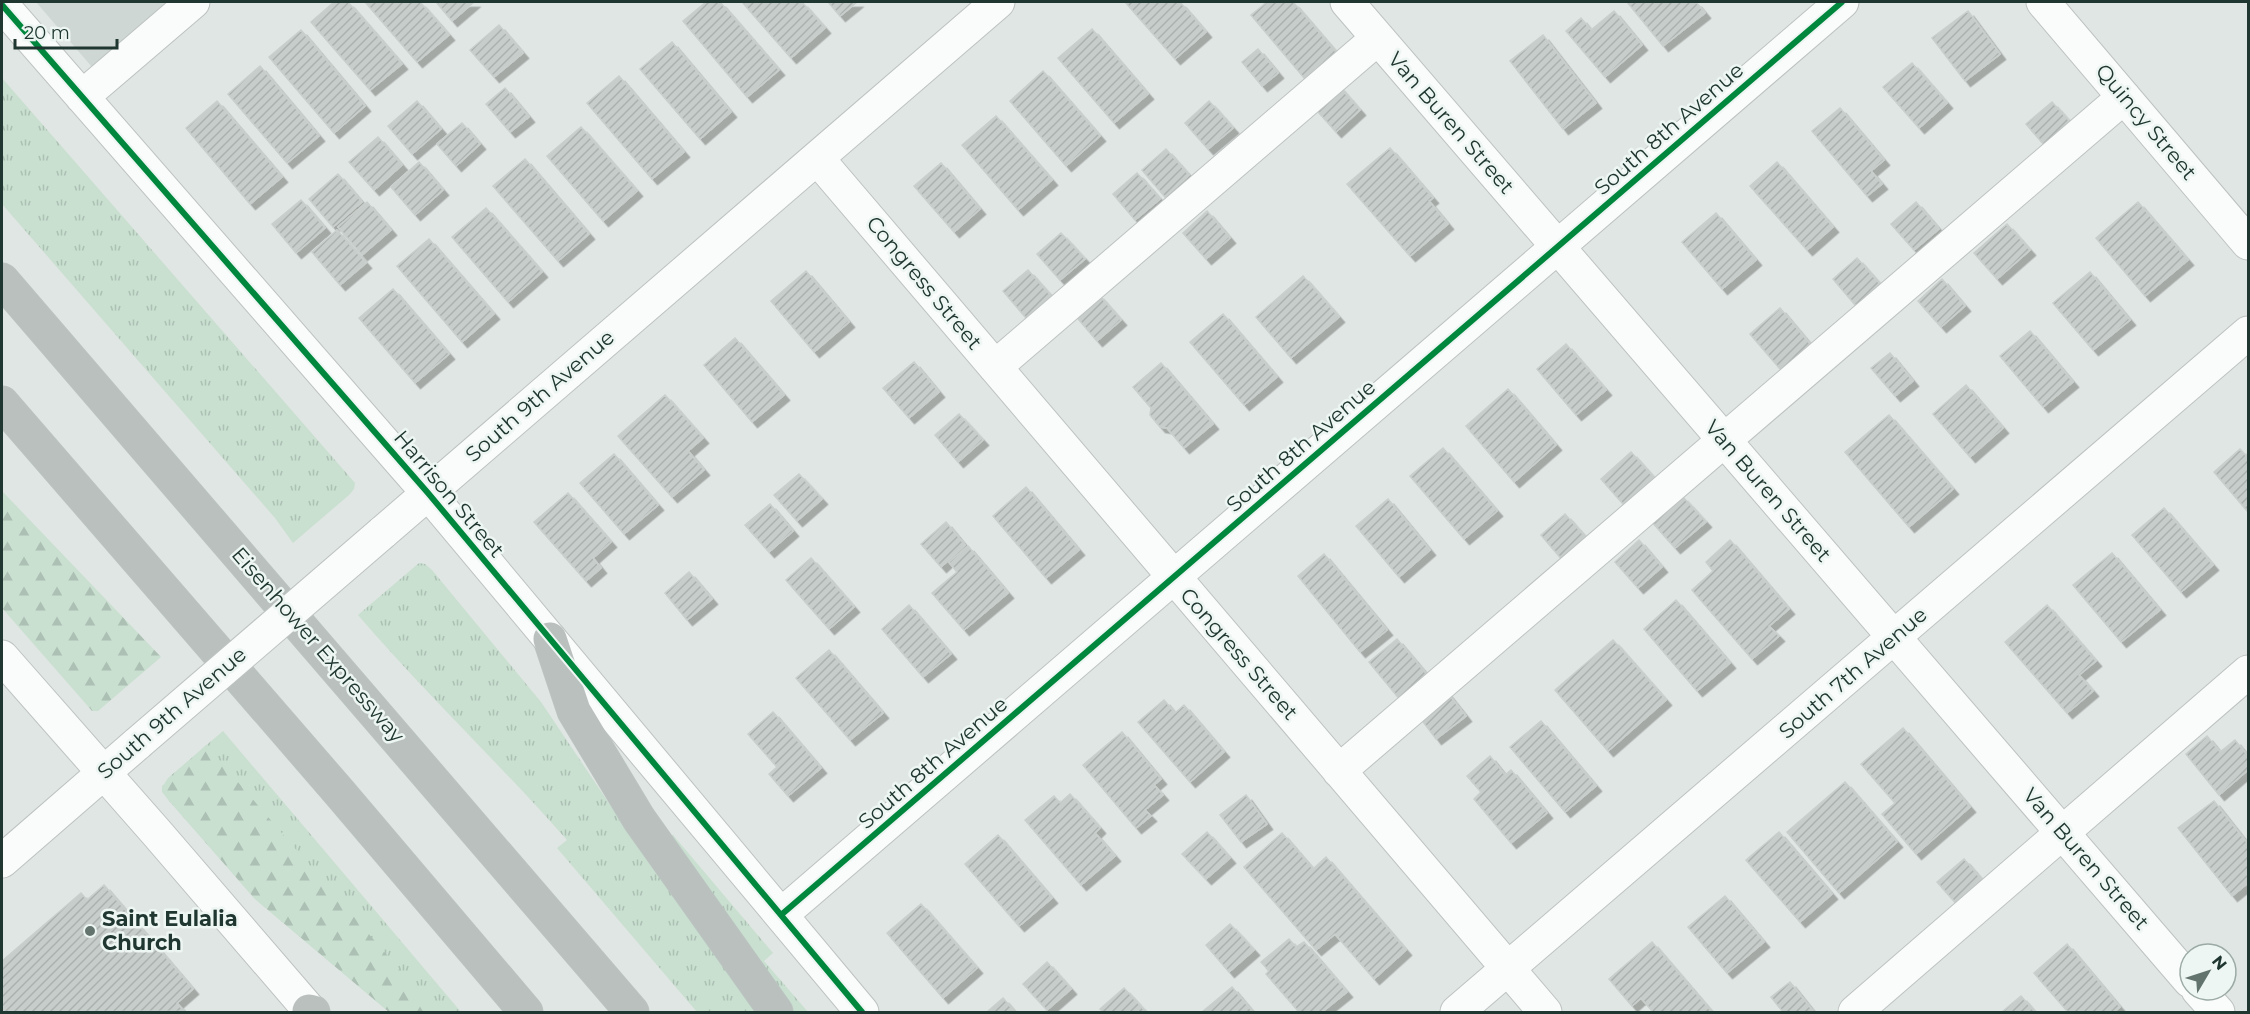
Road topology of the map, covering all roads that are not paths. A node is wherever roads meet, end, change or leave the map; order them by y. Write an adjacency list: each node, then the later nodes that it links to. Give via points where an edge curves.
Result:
1 (193, 2): 8 (street)
2 (998, 2): 10 (street, South 9th Avenue)
3 (1347, 2): 7 (street, Van Buren Street)
4 (1842, 2): 12 (street, South 8th Avenue)
5 (2043, 2): 9 (street, Quincy Street)
6 (15, 8): 8 (street, Harrison Street)
7 (1378, 38): 12 (street, Van Buren Street); 15 (street)
8 (82, 97): 18 (street, Harrison Street)
9 (2124, 97): 11 (street, Quincy Street); 17 (street)
10 (817, 158): 15 (street, Congress Street); 18 (street, South 9th Avenue)
11 (2248, 243)
12 (1558, 247): 17 (street, Van Buren Street); 19 (street, South 8th Avenue)
13 (2, 280): 33 (highway, Eisenhower Expressway)
14 (2248, 333): 20 (street, South 7th Avenue)
15 (995, 367): 19 (street, Congress Street)
16 (2, 403): 32 (highway)
17 (1725, 441): 20 (street, Van Buren Street); 24 (street)
18 (428, 493): 21 (street, Harrison Street); 25 (street, South 9th Avenue, bridge)
19 (1174, 577): 24 (street, Congress Street); 28 (street, South 8th Avenue)
20 (1894, 638): 26 (street, Van Buren Street); 30 (street, South 7th Avenue)
21 (550, 639): 28 (street, Harrison Street); 34 (highway, via 574,711 639,819)
22 (2, 657): 25 (street)
23 (2248, 672): 26 (street)
24 (1339, 771): 30 (street, Congress Street)
25 (105, 772): 27 (street, South 9th Avenue); 31 (street)
26 (2063, 834): 29 (street, Van Buren Street); 38 (street)
27 (2, 861)
28 (781, 915): 35 (street, Harrison Street)
29 (2178, 967)
30 (1508, 969): 36 (street, South 7th Avenue); 37 (street, Congress Street)
31 (311, 1012)
32 (526, 1012)
33 (632, 1012)
34 (776, 1012)
35 (862, 1012)
36 (1457, 1012)
37 (1545, 1012)
38 (1855, 1012)

